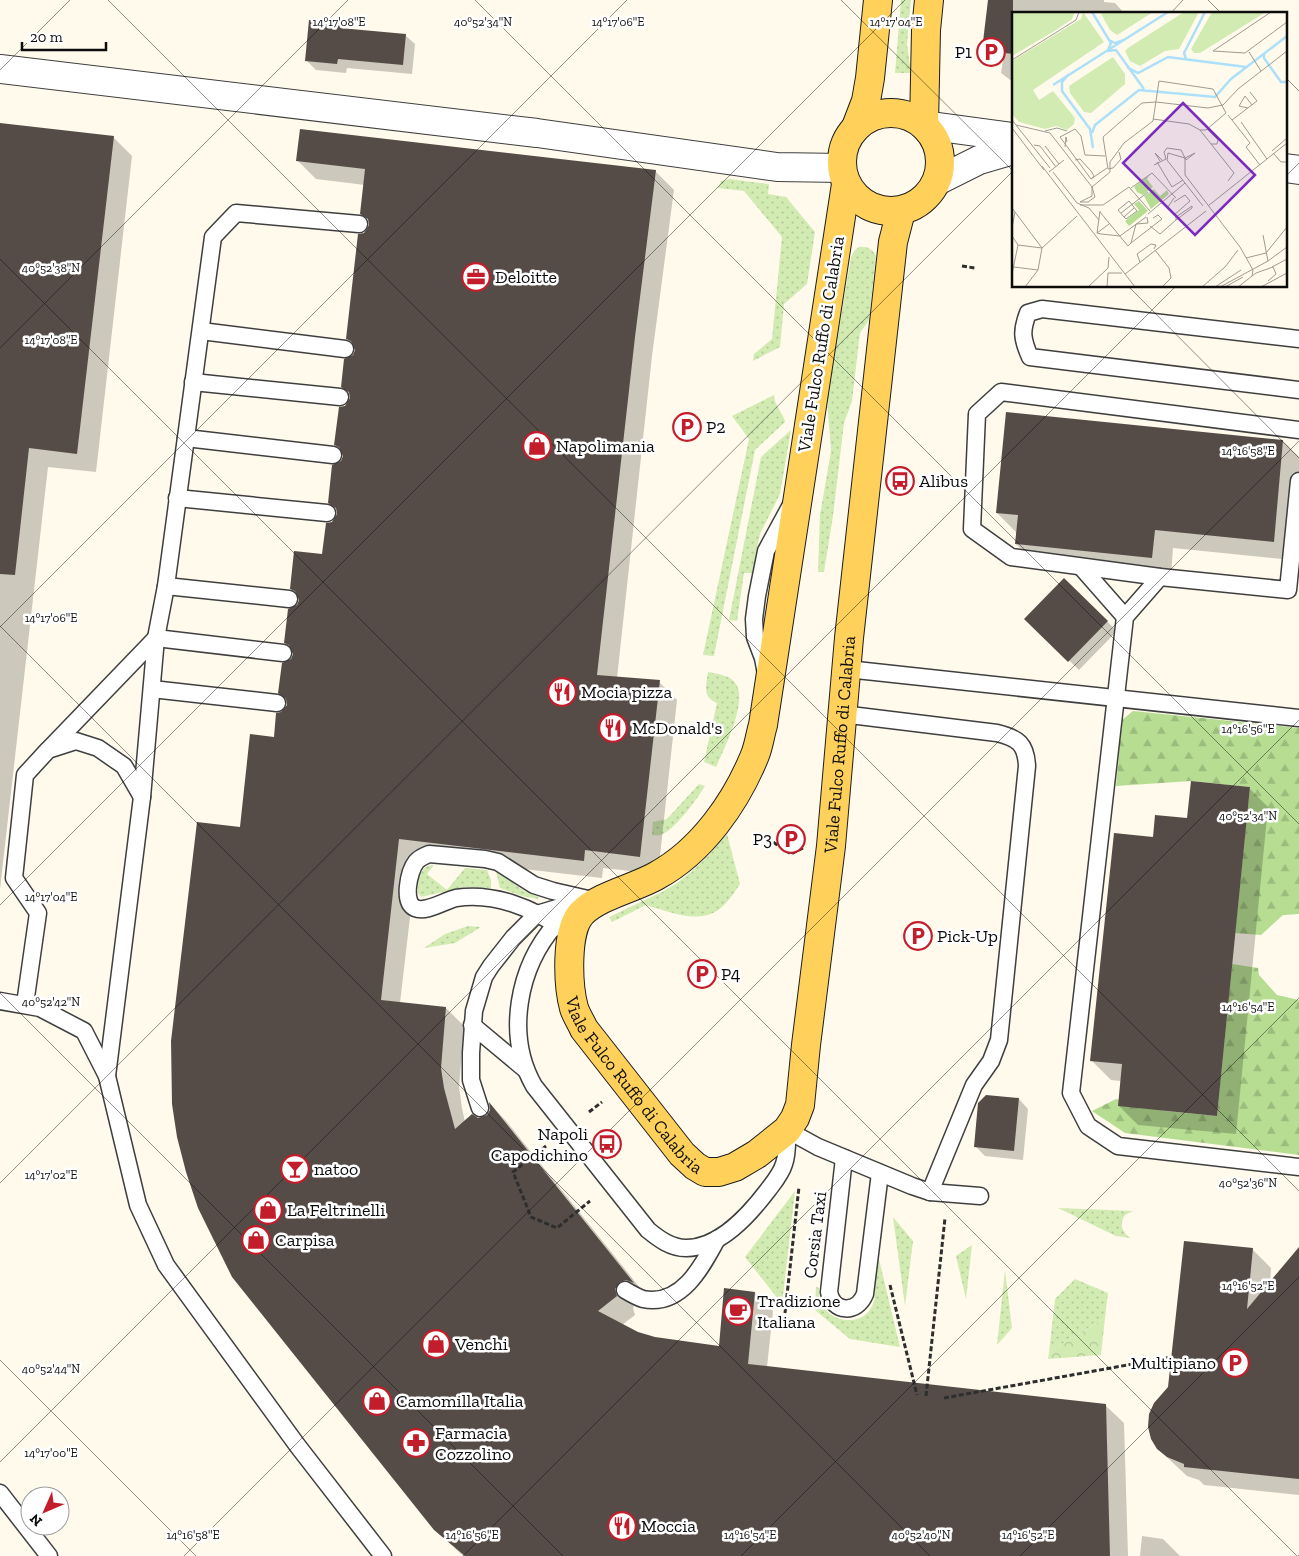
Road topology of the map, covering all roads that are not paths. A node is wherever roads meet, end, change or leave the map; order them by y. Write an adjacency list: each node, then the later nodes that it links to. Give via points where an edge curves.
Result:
1 (878, 0): 5 (main road, via 870,78)
2 (929, 0): 4 (main road)
3 (0, 69): 10 (street, via 537,132)
4 (924, 126): 5 (main road, via 911,118 882,114 868,118); 6 (street); 11 (main road, via 939,150)
5 (856, 127): 10 (main road, via 842,152)
6 (1012, 137)
7 (1012, 150): 11 (street, via 979,160)
8 (1286, 168): 9 (street)
9 (1299, 170)
10 (844, 176): 12 (main road, via 856,197 869,207); 41 (main road, Viale Fulco Ruffo di Calabria, via 763,725 756,753 744,779 713,827 692,850 656,876)
11 (937, 181): 12 (main road, via 916,205)
12 (901, 211): 33 (main road, Viale Fulco Ruffo di Calabria, via 893,242)
13 (359, 224): 14 (lane, via 236,213 213,237)
14 (200, 331): 16 (lane); 17 (lane)
15 (1299, 339): 18 (lane, via 1042,309 1028,313 1023,342 1030,357)
16 (345, 350)
17 (194, 382): 19 (lane); 21 (lane)
18 (1299, 390)
19 (340, 397)
20 (1299, 430): 26 (lane, via 1001,392 977,414 972,528 1012,557)
21 (186, 438): 22 (lane); 24 (lane)
22 (333, 455)
23 (1299, 481): 27 (lane, via 1288,590)
24 (177, 498): 25 (lane); 28 (lane)
25 (327, 513)
26 (1082, 568): 27 (lane); 30 (lane)
27 (1160, 577): 30 (lane)
28 (166, 586): 29 (lane); 31 (lane)
29 (289, 599)
30 (1125, 617): 35 (lane)
31 (156, 638): 32 (lane); 34 (lane); 39 (lane)
32 (283, 654)
33 (846, 669): 35 (lane); 37 (main road, Viale Fulco Ruffo di Calabria)
34 (152, 689): 36 (lane); 40 (lane)
35 (1116, 699): 38 (lane); 52 (lane, via 1070,1093 1088,1126 1118,1146)
36 (277, 703)
37 (842, 714): 50 (main road, Viale Fulco Ruffo di Calabria, via 831,846 802,1094 795,1118); 54 (lane, via 997,733 1010,736 1026,753 999,1040 991,1061 974,1085)
38 (1299, 718)
39 (48, 750): 40 (lane, via 76,741 98,748 124,766); 45 (lane, via 25,775 14,878 38,913)
40 (142, 797): 48 (lane)
41 (596, 899): 42 (lane); 42 (lane, via 534,885 498,862 486,859 429,854 421,857 411,870 408,898 416,908 422,910 454,899 482,897 497,898); 43 (main road, Viale Fulco Ruffo di Calabria, via 574,924)
42 (537, 914): 43 (lane); 46 (lane, via 491,966 477,996)
43 (564, 929): 47 (lane, via 544,941 521,990 518,1015); 50 (main road, Viale Fulco Ruffo di Calabria, via 574,1009 584,1029 682,1154 695,1166 705,1172 719,1172 763,1149)
44 (0, 1002): 45 (lane)
45 (25, 1004): 48 (lane, via 40,1008 84,1031)
46 (472, 1025): 47 (lane); 49 (lane, via 471,1080)
47 (526, 1070): 56 (lane, via 534,1086 659,1240 686,1248)
48 (107, 1076): 60 (lane, via 138,1205 166,1265 297,1445)
49 (480, 1108)
50 (786, 1130): 51 (lane); 56 (lane, via 787,1149 781,1172 742,1222)
51 (844, 1158): 53 (lane); 53 (lane, Corsia Taxi, via 828,1292 833,1304 845,1309 863,1300 865,1294)
52 (1299, 1167)
53 (880, 1173): 54 (lane)
54 (930, 1192): 55 (lane)
55 (980, 1196)
56 (717, 1239): 57 (lane, via 692,1280 669,1296 642,1299)
57 (625, 1290)
58 (0, 1493): 59 (lane)
59 (49, 1556)
60 (383, 1556)

